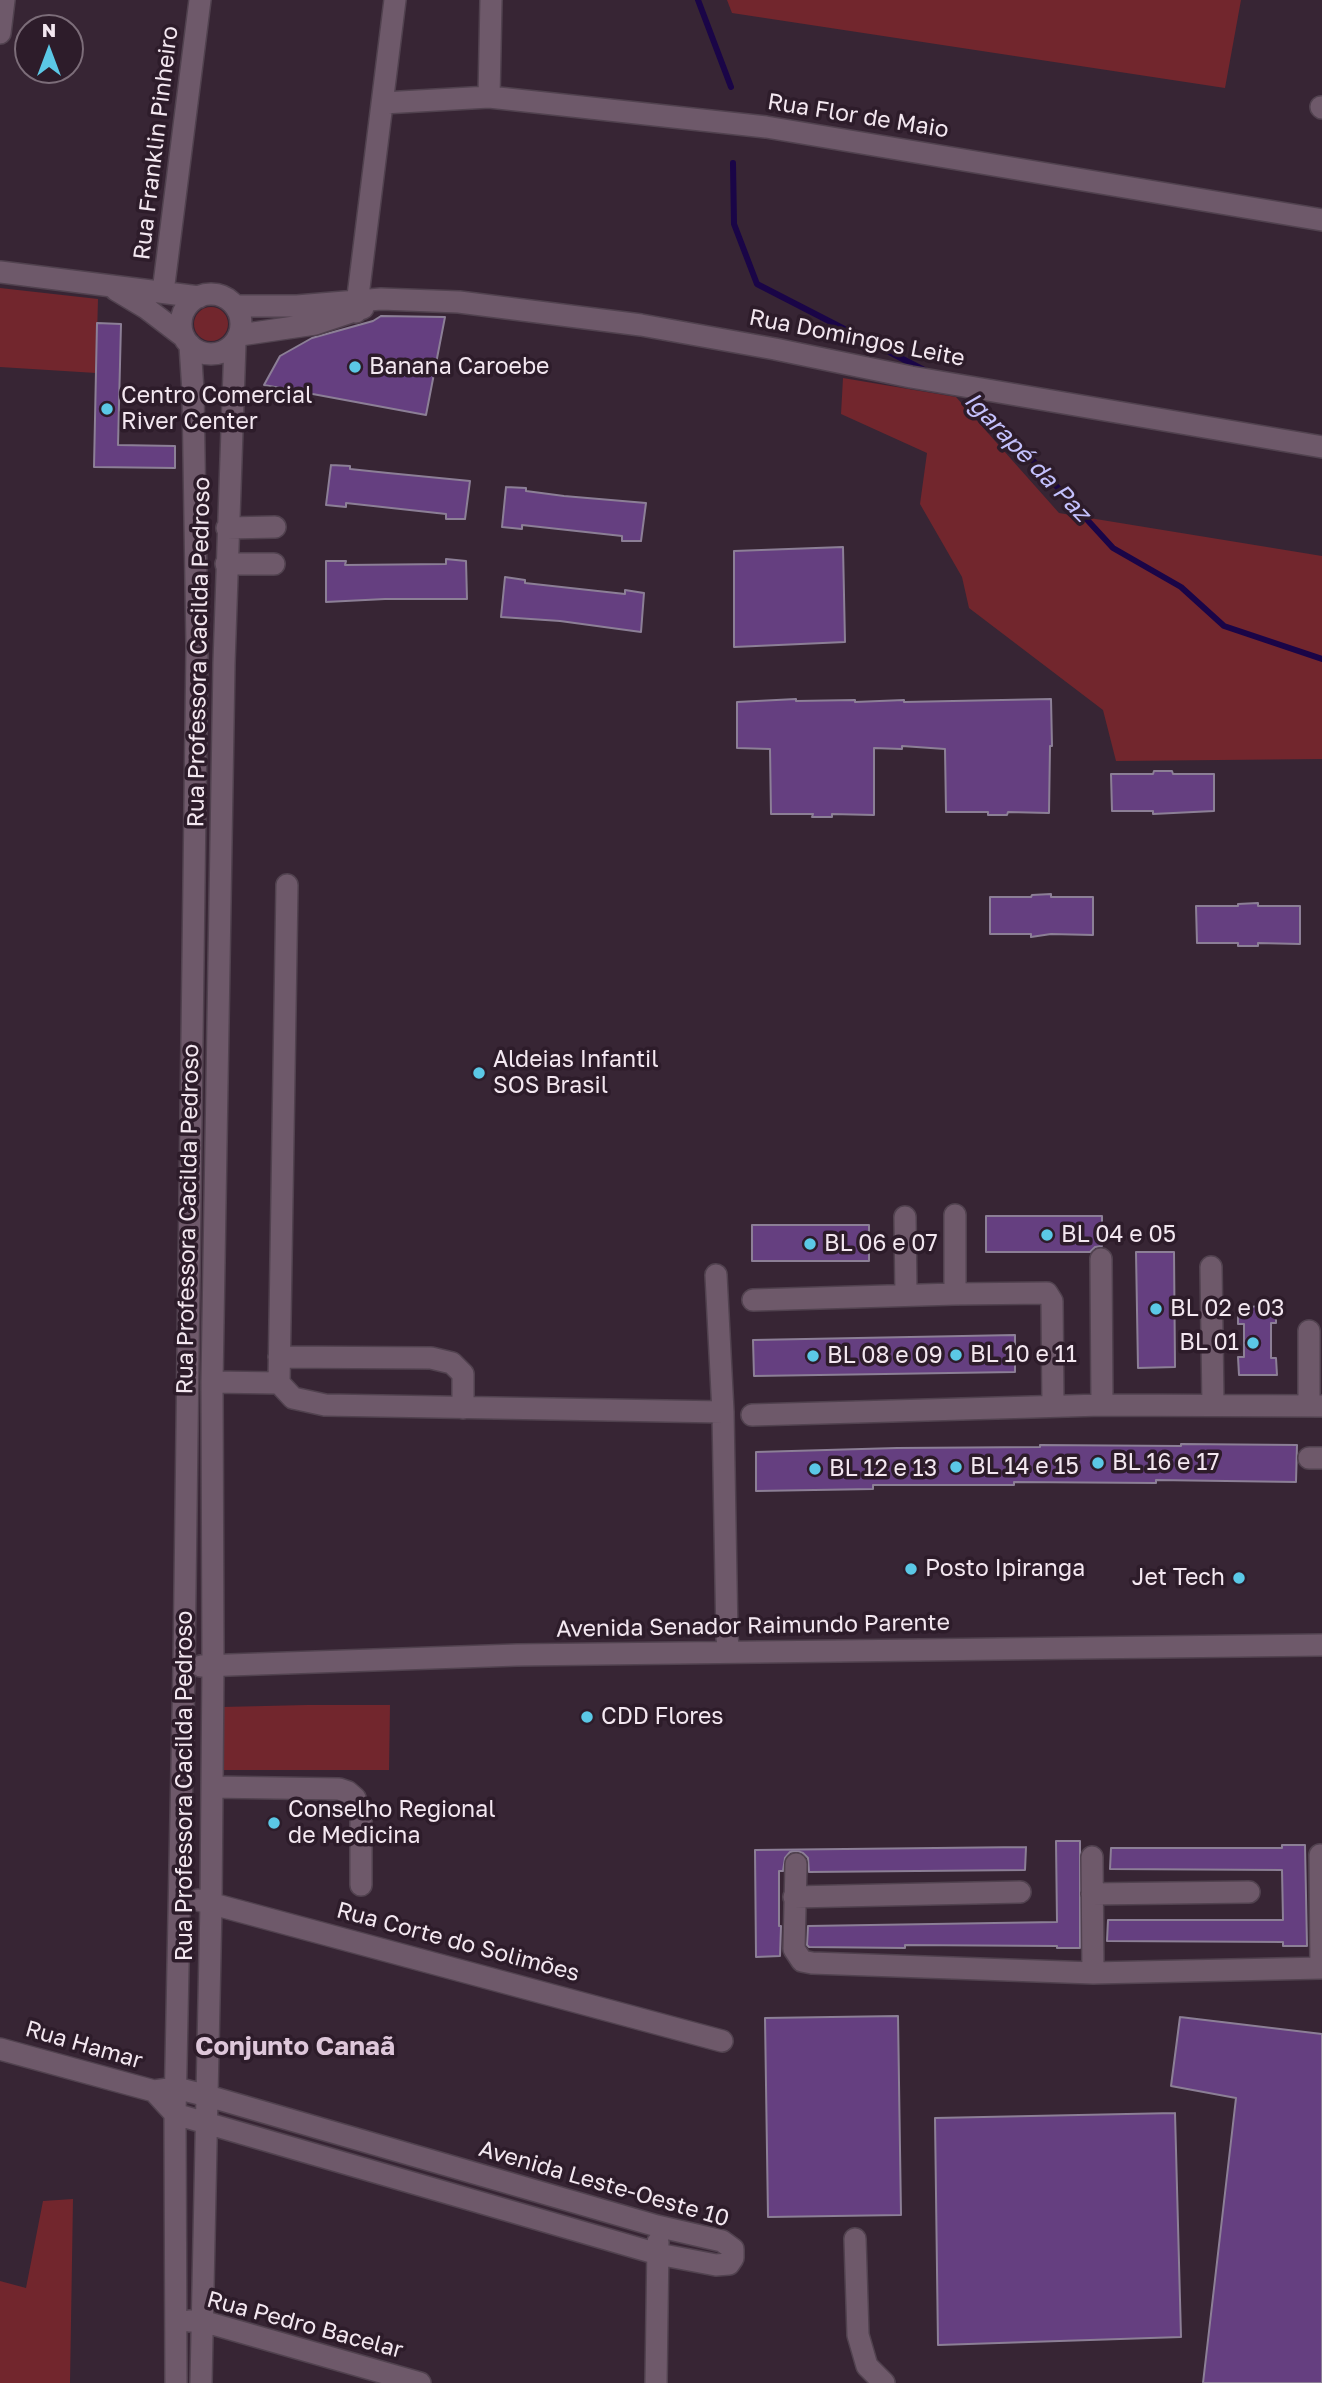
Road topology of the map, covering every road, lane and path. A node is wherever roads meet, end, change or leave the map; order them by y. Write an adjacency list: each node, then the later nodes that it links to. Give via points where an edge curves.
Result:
1 (4, 0): 5 (street)
2 (200, 0): 11 (street, Rua Franklin Pinheiro)
3 (395, 0): 7 (street)
4 (491, 0): 6 (street)
5 (0, 33)
6 (489, 97): 7 (street, Rua Flor de Maio); 8 (street, Rua Flor de Maio, via 766,127)
7 (383, 103): 14 (street)
8 (1322, 220)
9 (0, 272): 10 (street)
10 (108, 286): 11 (street); 16 (street, via 146,308)
11 (163, 292): 12 (street)
12 (199, 296): 13 (street, via 219,295); 16 (street, via 183,314 181,330)
13 (235, 306): 14 (street, Rua Domingos Leite); 15 (street, via 242,325)
14 (357, 306): 15 (street, Rua Domingos Leite, via 315,324); 17 (street, Rua Domingos Leite, via 381,299 459,302 641,325 911,377)
15 (237, 339): 16 (street, via 218,354 198,351); 18 (street, Rua Professora Cacilda Pedroso)
16 (187, 341): 45 (street, Rua Professora Cacilda Pedroso, via 193,391 197,647)
17 (1322, 447)
18 (227, 527): 19 (street); 20 (street, Rua Professora Cacilda Pedroso)
19 (275, 527)
20 (226, 564): 21 (street); 33 (street, Rua Professora Cacilda Pedroso)
21 (274, 564)
22 (287, 885): 32 (street)
23 (955, 1215): 28 (street)
24 (905, 1217): 29 (street)
25 (1101, 1259): 35 (street)
26 (1211, 1267): 36 (street)
27 (716, 1275): 40 (street)
28 (955, 1294): 29 (street); 37 (street, via 1050,1295)
29 (906, 1295): 30 (street)
30 (753, 1300)
31 (1310, 1331): 38 (street)
32 (279, 1357): 34 (street); 39 (street, via 431,1358 452,1363 464,1374)
33 (212, 1382): 34 (street); 44 (street, Rua Professora Cacilda Pedroso)
34 (279, 1382): 39 (street, via 293,1398 309,1403)
35 (1102, 1405): 36 (street); 37 (street)
36 (1213, 1405): 38 (street)
37 (1053, 1406): 41 (street)
38 (1315, 1406)
39 (464, 1408): 40 (street)
40 (723, 1412): 43 (street)
41 (752, 1415)
42 (1322, 1645): 43 (street, Avenida Senador Raimundo Parente)
43 (729, 1652): 44 (street, Avenida Senador Raimundo Parente)
44 (213, 1665): 45 (street, Avenida Senador Raimundo Parente); 46 (street, Rua Professora Cacilda Pedroso)
45 (184, 1667): 55 (street, Rua Professora Cacilda Pedroso)
46 (212, 1787): 51 (street, via 348,1792 355,1798 361,1819); 57 (street, Rua Professora Cacilda Pedroso)
47 (1320, 1855): 50 (street)
48 (1092, 1857): 54 (street)
49 (796, 1864): 56 (street)
50 (1321, 1883): 58 (street)
51 (361, 1885)
52 (1020, 1892): 56 (street)
53 (1249, 1892): 54 (street)
54 (1092, 1894): 59 (street)
55 (179, 1895): 57 (street, Rua Corte do Solimões); 62 (street, Rua Professora Cacilda Pedroso)
56 (794, 1897): 59 (street, via 794,1949 802,1961)
57 (211, 1904): 60 (street, Rua Corte do Solimões); 63 (street, Rua Professora Cacilda Pedroso)
58 (1321, 1968): 59 (street)
59 (1093, 1973)
60 (722, 2040)
61 (0, 2049): 62 (street, Rua Hamar)
62 (165, 2090): 63 (street, Avenida Leste-Oeste 10); 64 (street, Rua Professora Cacilda Pedroso)
63 (208, 2096): 65 (street, Rua Professora Cacilda Pedroso); 66 (street, Avenida Leste-Oeste 10)
64 (175, 2114): 65 (street, Avenida Leste-Oeste 10); 69 (street, Rua Professora Cacilda Pedroso)
65 (206, 2123): 68 (street, Avenida Leste-Oeste 10); 70 (street, Rua Professora Cacilda Pedroso)
66 (657, 2226): 68 (street); 68 (street, Avenida Leste-Oeste 10, via 722,2241 733,2249 729,2264 716,2265)
67 (856, 2239): 75 (street, via 858,2335 867,2366)
68 (658, 2254): 74 (street)
69 (177, 2320): 70 (street, Rua Pedro Bacelar); 71 (street, Rua Professora Cacilda Pedroso)
70 (202, 2321): 72 (street, Rua Professora Cacilda Pedroso); 73 (street, Rua Pedro Bacelar)
71 (176, 2383)
72 (201, 2383)
73 (420, 2383)
74 (656, 2383)
75 (884, 2383)

